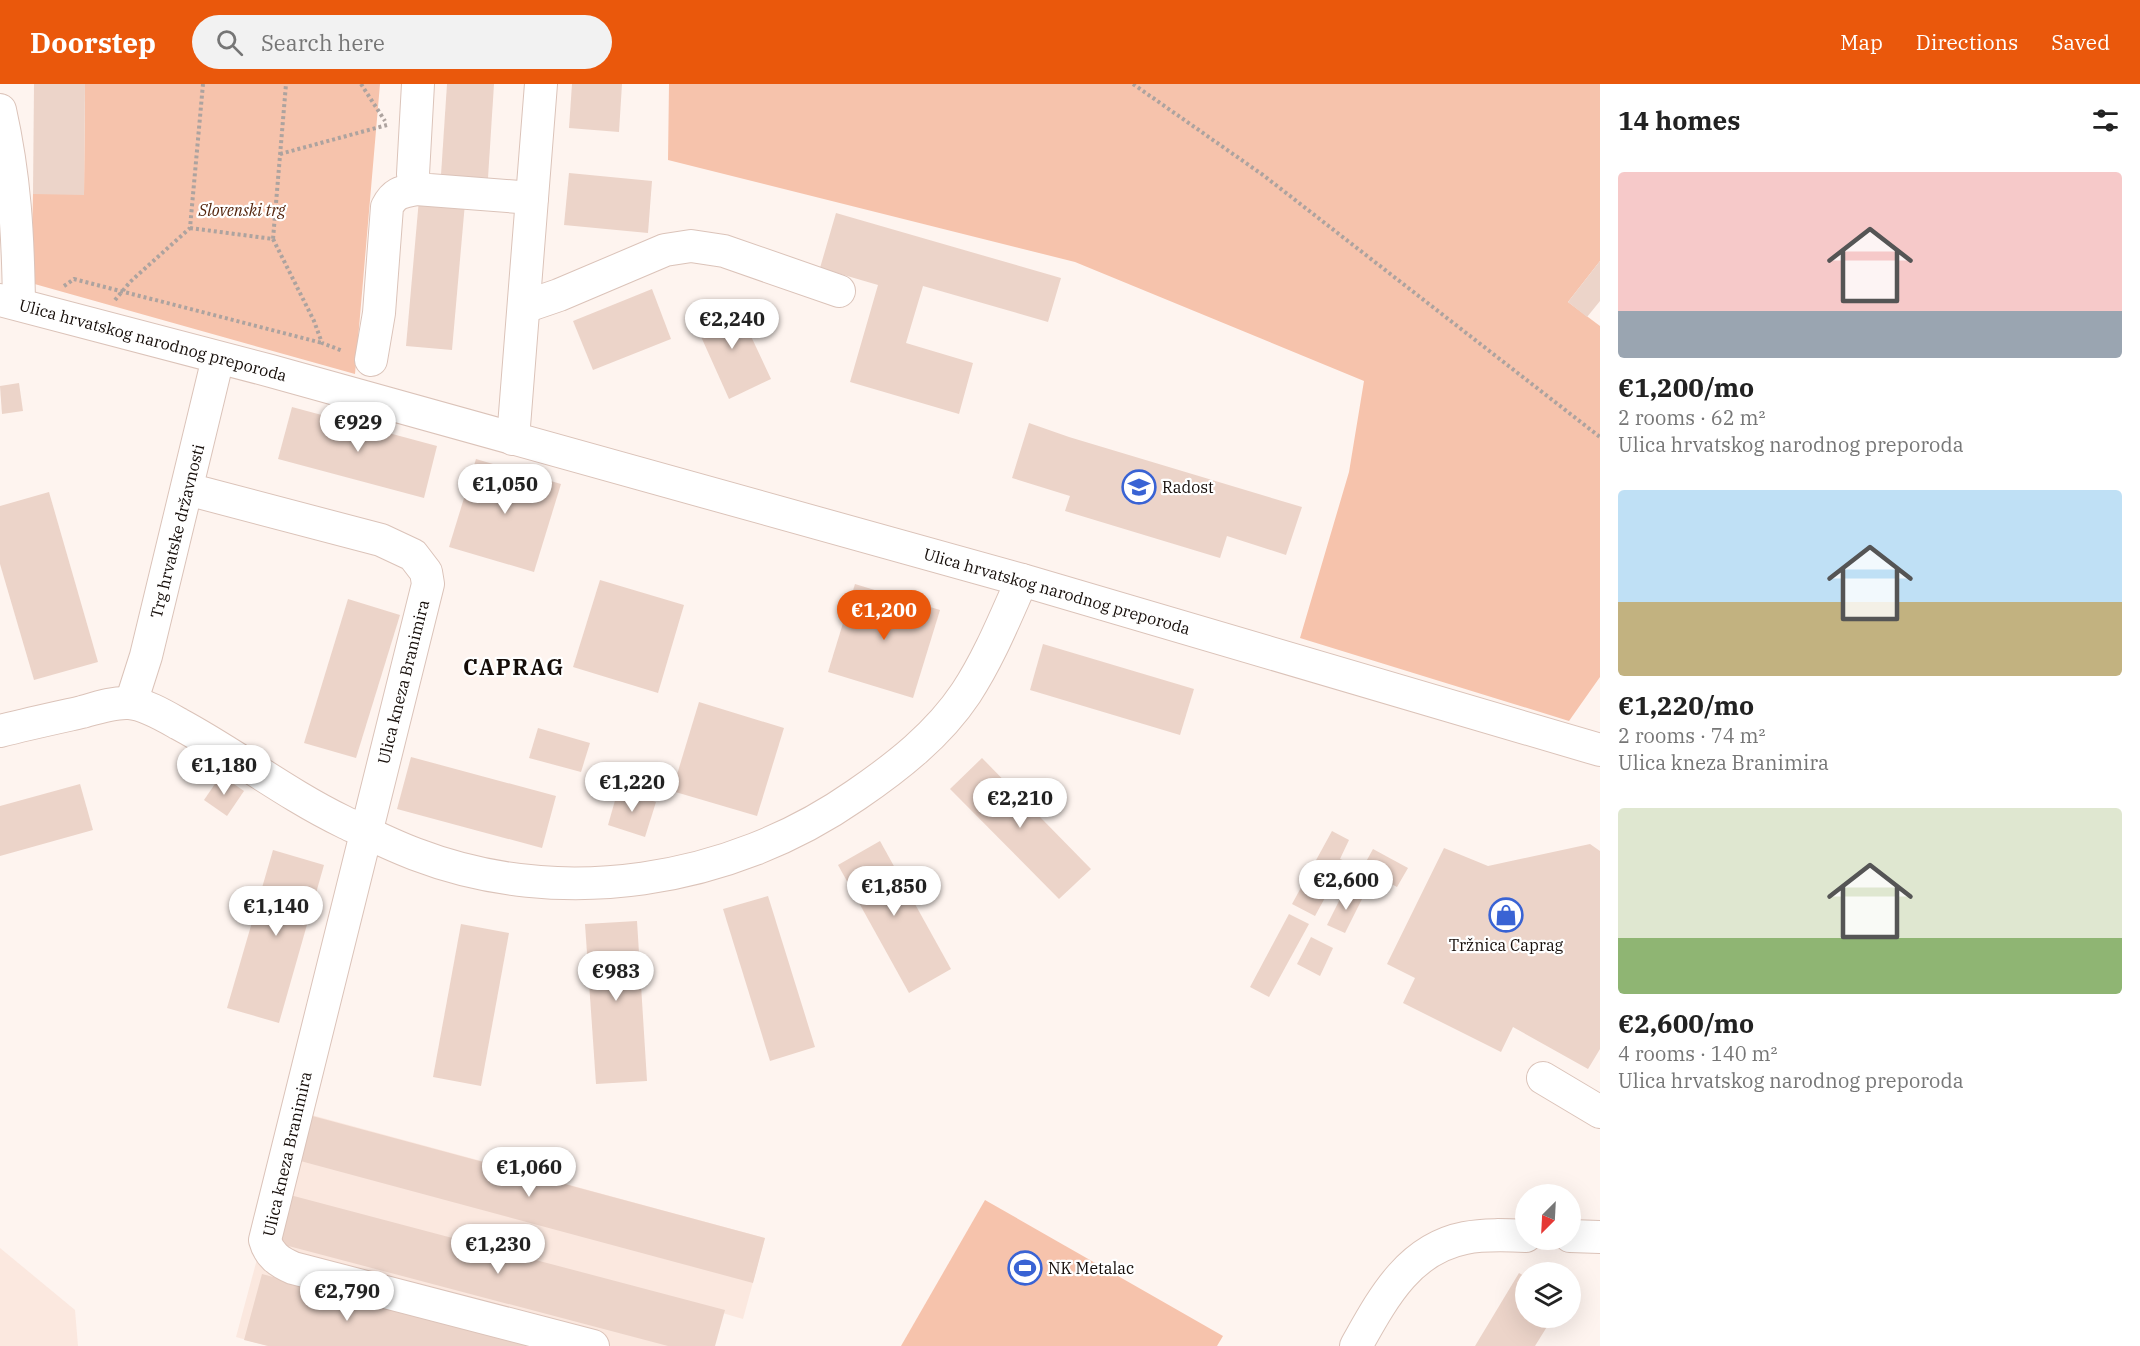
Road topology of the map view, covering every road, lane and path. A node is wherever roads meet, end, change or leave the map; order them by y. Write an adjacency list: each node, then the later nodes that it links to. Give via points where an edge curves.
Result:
1 (203, 84): 12 (path)
2 (286, 84): 9 (path)
3 (361, 84): 8 (path)
4 (418, 84): 8 (street)
5 (541, 84): 11 (street)
6 (1133, 84): 23 (path, via 1263,175)
7 (0, 110): 17 (street, via 17,216)
8 (402, 123): 9 (path); 10 (street)
9 (280, 154): 13 (path)
10 (416, 189): 11 (street); 21 (street, via 399,192 387,207 379,313)
11 (532, 198): 19 (street)
12 (190, 228): 13 (path); 14 (path)
13 (273, 239): 20 (path)
14 (123, 291): 16 (path, via 74,279); 18 (path); 20 (path)
15 (839, 291): 19 (street, via 724,251 691,246 665,250)
16 (58, 293)
17 (10, 302): 22 (street, Ulica hrvatskog narodnog preporoda)
18 (109, 307)
19 (524, 307): 24 (street)
20 (322, 343): 21 (path)
21 (357, 356)
22 (218, 358): 24 (street, Ulica hrvatskog narodnog preporoda); 25 (street, Trg hrvatske državnosti)
23 (1600, 437)
24 (513, 439): 26 (street, Ulica hrvatskog narodnog preporoda)
25 (187, 489): 27 (street, Trg hrvatske državnosti); 30 (street, Ulica kneza Branimira, via 381,540 413,555 426,572 428,584)
26 (1022, 580): 29 (street, Ulica hrvatskog narodnog preporoda); 30 (street, via 981,667 941,724 904,759 832,812 764,846 637,881 577,884 527,881 474,871 417,855)
27 (131, 703): 28 (street); 30 (street, via 190,730 314,807)
28 (0, 731)
29 (1600, 750)
30 (365, 831): 36 (street, Ulica kneza Branimira, via 265,1239 267,1245 276,1258 293,1268)
31 (1543, 1078): 32 (street)
32 (1600, 1112)
33 (1515, 1236): 37 (street, via 1464,1238 1440,1246 1412,1263 1382,1302)
34 (1581, 1236): 35 (street)
35 (1600, 1237)
36 (593, 1346)
37 (1356, 1346)

